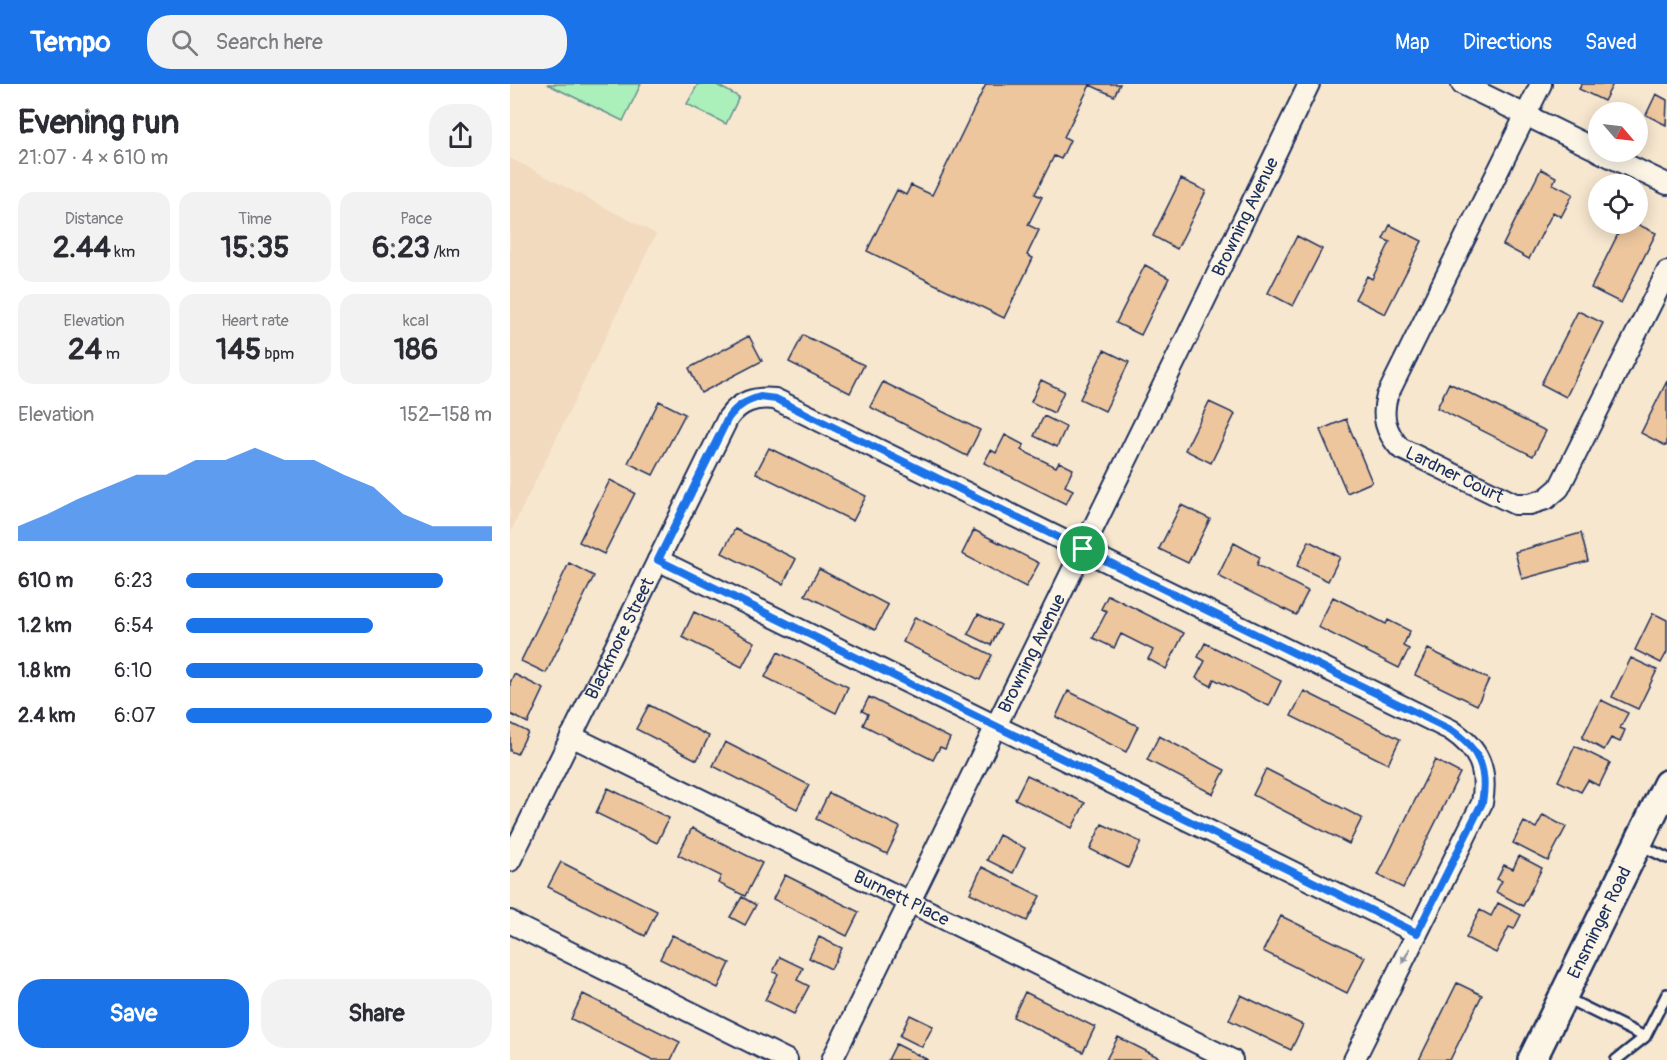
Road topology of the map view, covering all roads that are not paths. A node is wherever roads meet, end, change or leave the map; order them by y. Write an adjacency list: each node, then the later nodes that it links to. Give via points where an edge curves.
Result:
1 (1309, 84): 9 (street, Browning Avenue)
2 (1462, 84): 4 (street)
3 (1541, 84): 4 (street, Lardner Court)
4 (1526, 115): 5 (street); 8 (street, Lardner Court, via 1387,396 1384,422 1400,448 1509,502 1530,504 1546,499 1559,488)
5 (1588, 146)
6 (1622, 162): 7 (street)
7 (1667, 184)
8 (1667, 272)
9 (1083, 549): 10 (street, Blackmore Street, via 776,399 760,397 745,401 728,418); 11 (street, Browning Avenue); 19 (street, Blackmore Street, via 1465,739 1483,770 1482,803)
10 (658, 560): 11 (street); 12 (street, Blackmore Street)
11 (996, 726): 17 (street, Browning Avenue); 19 (street)
12 (571, 736): 16 (street, Blackmore Street); 17 (street, Burnett Place)
13 (1667, 784): 14 (street, Ensminger Road)
14 (1638, 844): 15 (lane); 21 (street, Ensminger Road)
15 (1667, 858)
16 (510, 861)
17 (909, 902): 24 (street, Browning Avenue); 25 (street, Burnett Place)
18 (510, 921): 23 (street)
19 (1417, 933): 26 (street, Blackmore Street, one-way to 26)
20 (1667, 994): 22 (lane)
21 (1563, 997): 22 (lane); 27 (street, Ensminger Road)
22 (1645, 1036): 28 (lane)
23 (787, 1060)
24 (832, 1060)
25 (1232, 1060)
26 (1354, 1060)
27 (1532, 1060)
28 (1616, 1060)

